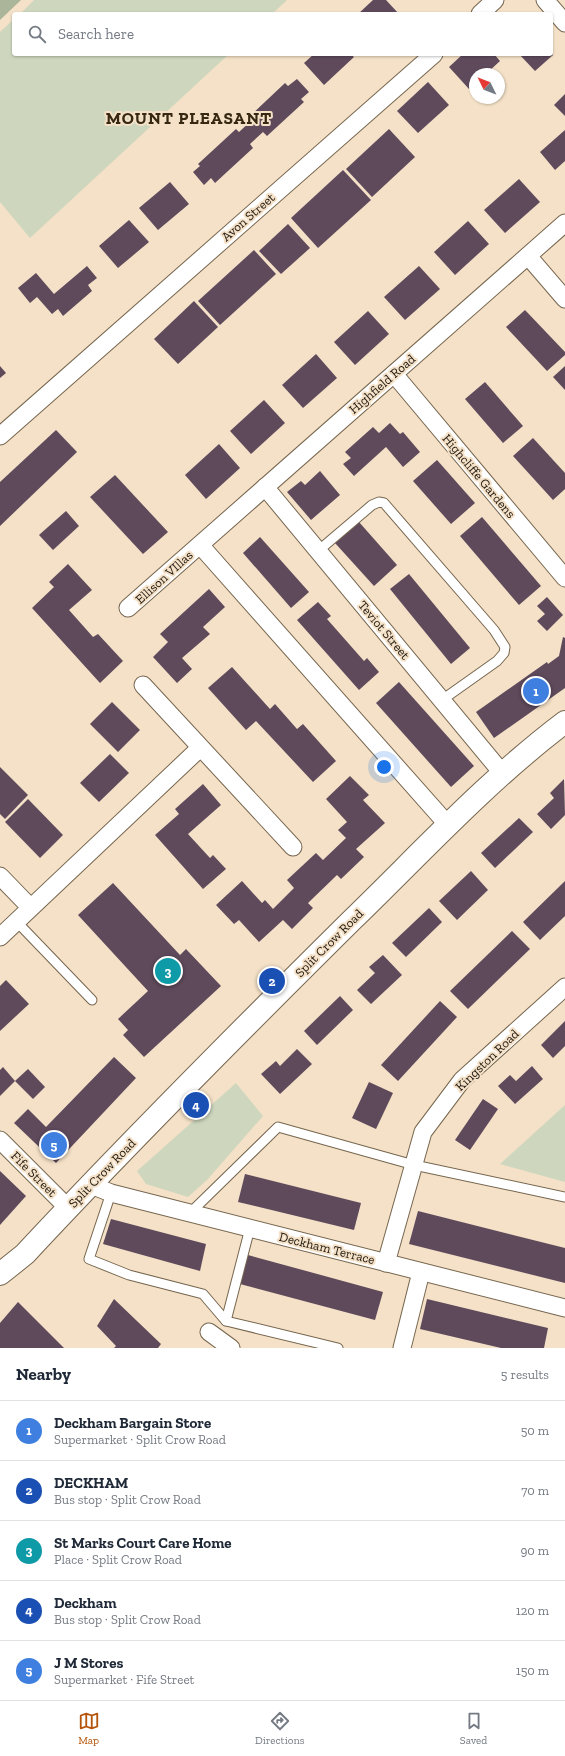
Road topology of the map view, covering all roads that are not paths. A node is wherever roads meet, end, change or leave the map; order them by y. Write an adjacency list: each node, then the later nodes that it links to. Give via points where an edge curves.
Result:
1 (496, 0): 3 (street)
2 (549, 1): 4 (street)
3 (482, 12)
4 (565, 23)
5 (432, 56): 10 (street, Avon Street)
6 (565, 223): 7 (street, Highfield Road)
7 (528, 256): 8 (street); 9 (street, Highfield Road)
8 (565, 300)
9 (394, 374): 11 (street, Highfield Road); 14 (street, Highcliffe Gardens)
10 (0, 436)
11 (266, 487): 12 (street, Highfield Road); 13 (street, Teviot Street)
12 (200, 545): 15 (street, Ellison VIllas); 21 (street)
13 (318, 550): 17 (street, Teviot Street); 17 (lane, via 372,505 384,503 494,630 505,647 504,653 497,661)
14 (565, 578)
15 (128, 608)
16 (143, 685): 19 (street)
17 (442, 700): 20 (street, Teviot Street)
18 (565, 722): 20 (street, Split Crow Road)
19 (200, 748): 22 (street); 24 (street)
20 (503, 774): 21 (street, Split Crow Road)
21 (448, 826): 31 (street, Split Crow Road, via 267,1004)
22 (293, 848)
23 (0, 876): 24 (street)
24 (30, 907): 25 (street)
25 (16, 921): 26 (street); 28 (lane)
26 (0, 937)
27 (565, 988): 30 (street, Kingston Road, via 462,1080 423,1132)
28 (92, 1000)
29 (0, 1140): 34 (street, Fife Street)
30 (414, 1164): 33 (lane); 35 (lane, via 278,1127); 37 (street, Kingston Road)
31 (91, 1185): 32 (street, Deckham Terrace); 34 (street, Split Crow Road)
32 (111, 1193): 35 (street, Deckham Terrace); 41 (lane, via 89,1259 129,1275 203,1294)
33 (565, 1197)
34 (68, 1208): 39 (street, Split Crow Road, via 25,1254)
35 (190, 1213): 36 (street, Deckham Terrace)
36 (250, 1228): 37 (street, Deckham Terrace); 41 (lane)
37 (386, 1263): 38 (street, Deckham Terrace)
38 (421, 1272): 40 (street, Deckham Terrace); 45 (street)
39 (0, 1274)
40 (565, 1308)
41 (226, 1321): 44 (lane)
42 (209, 1332): 43 (street)
43 (231, 1348)
44 (338, 1348)
45 (402, 1348)

